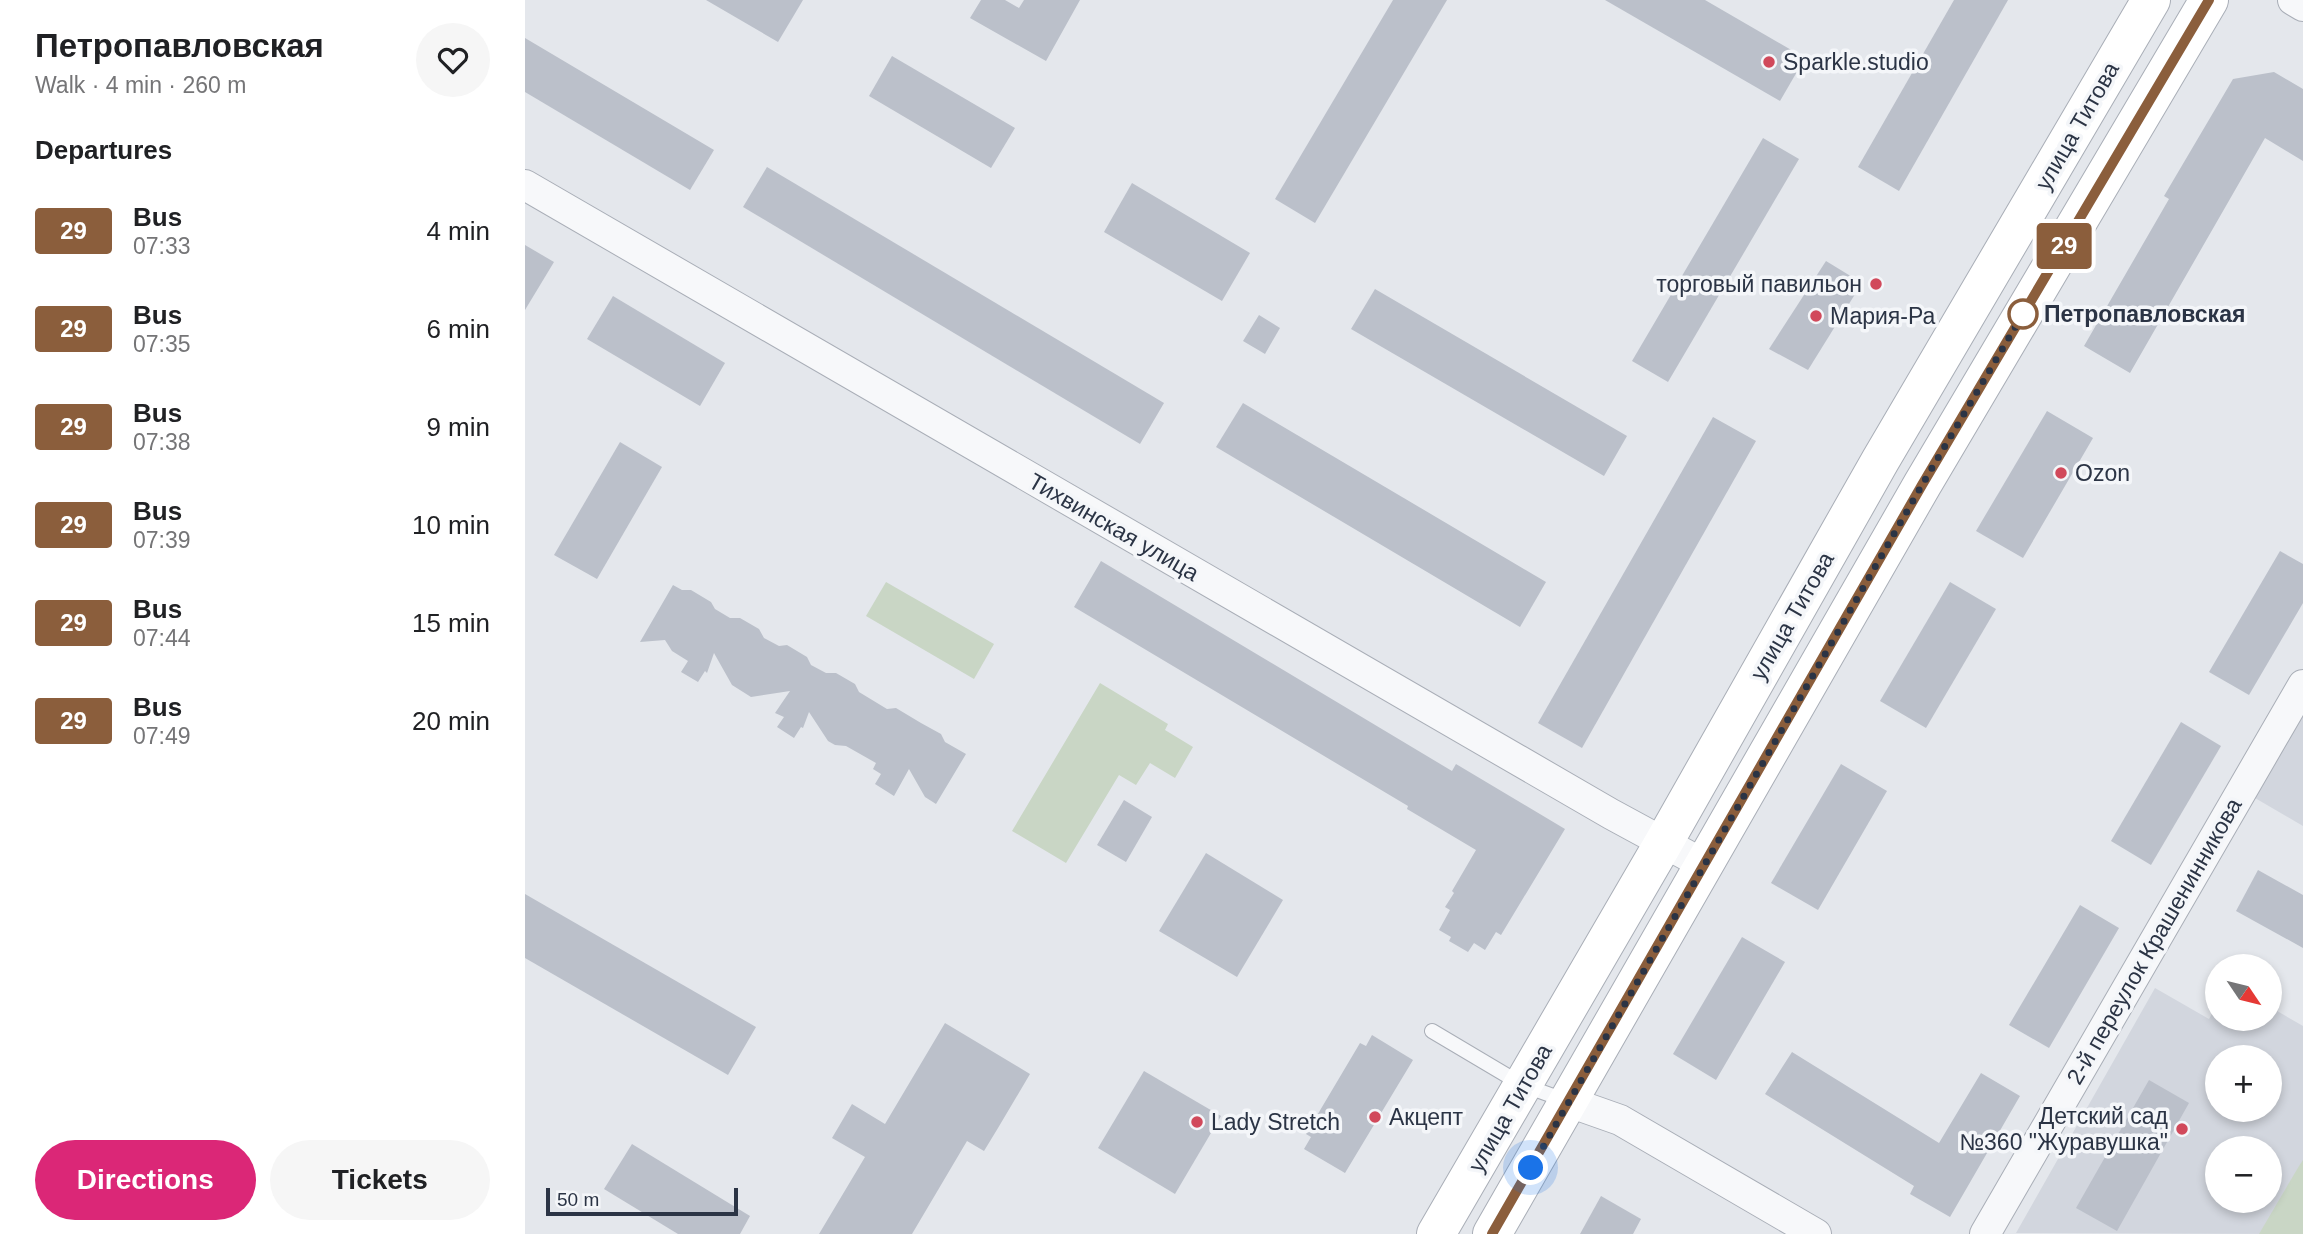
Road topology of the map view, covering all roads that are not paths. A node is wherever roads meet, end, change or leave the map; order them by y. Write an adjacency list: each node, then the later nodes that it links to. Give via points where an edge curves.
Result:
1 (2151, 0): 7 (main road, улица Титова, via 1880,461)
2 (2209, 0): 8 (main road, улица Титова, via 1922,485)
3 (2293, 0): 4 (street)
4 (2303, 6)
5 (525, 185): 7 (street, Тихвинская улица)
6 (2303, 685): 15 (street, 2-й переулок Крашенинникова)
7 (1664, 842): 8 (street, Тихвинская улица); 10 (main road, улица Титова)
8 (1705, 865): 11 (main road, улица Титова)
9 (1432, 1031): 10 (lane)
10 (1523, 1086): 11 (lane); 12 (main road, улица Титова)
11 (1569, 1102): 13 (main road, улица Титова); 14 (street, via 1620,1120)
12 (1436, 1234)
13 (1492, 1234)
14 (1816, 1234)
15 (1985, 1234)

